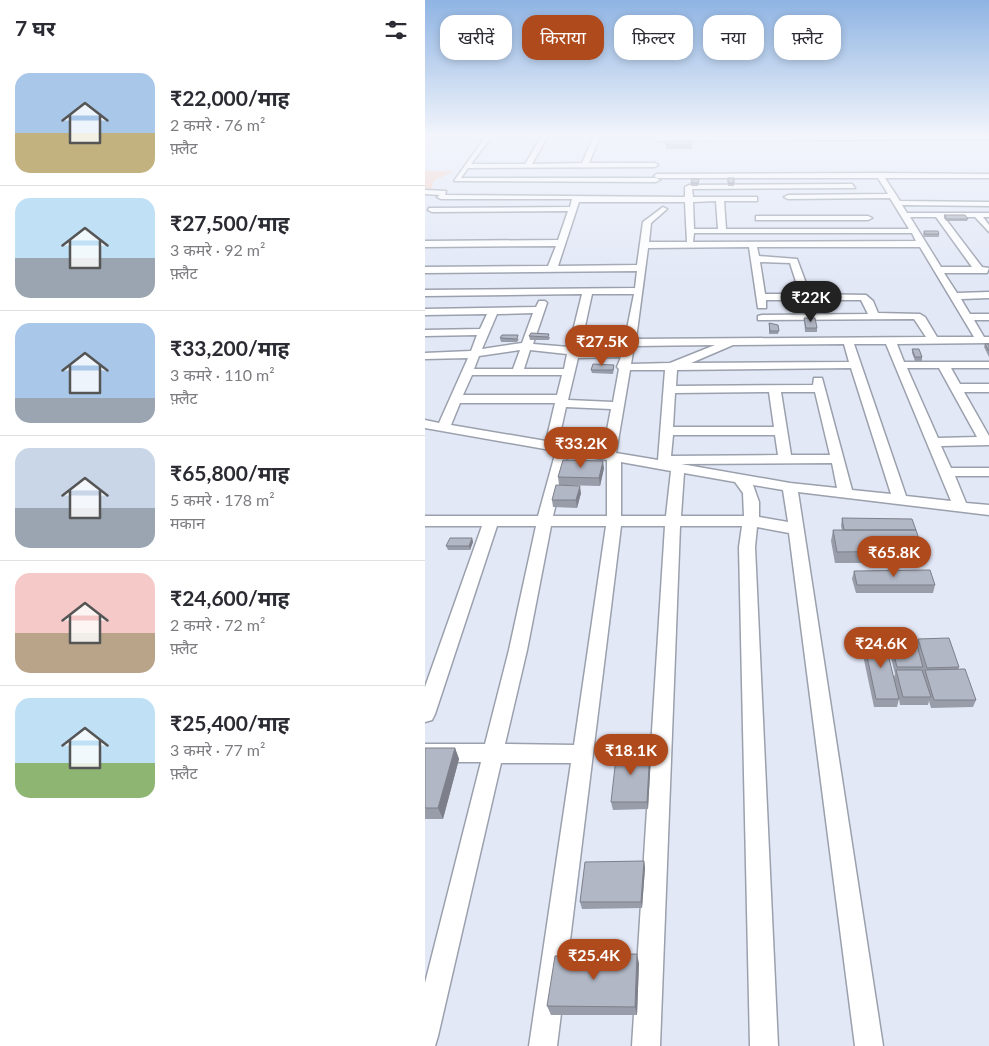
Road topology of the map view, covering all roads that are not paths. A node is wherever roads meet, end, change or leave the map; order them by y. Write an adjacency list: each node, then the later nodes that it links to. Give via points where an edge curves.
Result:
1 (452, 185): 9 (street)
2 (650, 185): 10 (street)
3 (885, 185): 15 (street)
4 (752, 186): 5 (street); 7 (street); 12 (street)
5 (784, 186): 6 (street); 19 (street)
6 (852, 186): 18 (street)
7 (689, 187): 11 (street)
8 (425, 192): 9 (street)
9 (442, 195): 13 (street, via 574,196 578,197); 22 (street)
10 (637, 199): 11 (street); 13 (street)
11 (688, 199): 14 (street); 21 (street)
12 (754, 199): 14 (street); 27 (street)
13 (577, 200): 20 (street)
14 (719, 200): 33 (street)
15 (894, 200): 16 (street); 18 (street); 26 (street)
16 (989, 204)
17 (829, 207): 18 (street); 18 (street); 19 (street); 19 (street)
18 (863, 207): 30 (street)
19 (791, 208): 27 (street)
20 (575, 209): 22 (street); 35 (street)
21 (671, 209): 32 (street); 38 (street, via 647,222)
22 (432, 210): 28 (street)
23 (938, 215): 24 (street); 26 (street); 45 (street)
24 (977, 215): 25 (street); 29 (street)
25 (989, 215)
26 (905, 216): 31 (street)
27 (759, 218): 34 (street)
28 (425, 220)
29 (988, 228)
30 (874, 230): 31 (street); 34 (street)
31 (913, 230): 37 (street)
32 (690, 231): 33 (street); 39 (street)
33 (722, 231): 34 (street)
34 (761, 231)
35 (561, 243): 36 (street); 46 (street)
36 (425, 244)
37 (921, 244): 40 (street); 44 (street)
38 (645, 245): 39 (street); 42 (street)
39 (691, 245): 40 (street)
40 (753, 246): 41 (street)
41 (756, 259): 52 (street); 53 (street, via 794,260)
42 (641, 268): 46 (street); 48 (street)
43 (425, 270): 46 (street)
44 (938, 270): 45 (street); 51 (street)
45 (984, 270)
46 (547, 280): 47 (street); 49 (street); 54 (street)
47 (588, 291): 48 (street); 70 (street)
48 (639, 292): 67 (street)
49 (425, 293)
50 (989, 295): 51 (street)
51 (954, 296): 58 (street)
52 (762, 297): 53 (street); 60 (street)
53 (806, 297): 57 (street, via 863,297)
54 (539, 310): 55 (street); 69 (street)
55 (493, 311): 56 (street); 61 (street)
56 (425, 312)
57 (875, 316): 60 (street); 63 (street, via 918,316)
58 (967, 317): 59 (street); 64 (street)
59 (989, 317)
60 (763, 329): 65 (street); 68 (street)
61 (483, 332): 62 (street); 71 (street)
62 (425, 333)
63 (933, 340): 64 (street); 66 (street)
64 (985, 340)
65 (848, 341): 66 (street); 74 (street)
66 (890, 341): 75 (street)
67 (630, 342): 68 (street); 70 (street); 72 (street)
68 (732, 342): 80 (street)
69 (527, 346): 70 (street); 71 (street); 82 (street)
70 (574, 350): 72 (street); 83 (street)
71 (475, 354): 73 (street); 81 (street)
72 (627, 354): 79 (street)
73 (425, 356)
74 (856, 365): 77 (street); 108 (street)
75 (901, 365): 78 (street); 96 (street)
76 (989, 365): 78 (street)
77 (815, 366): 80 (street); 84 (street)
78 (943, 366): 85 (street)
79 (623, 367): 80 (street); 91 (street)
80 (671, 367): 88 (street)
81 (467, 372): 82 (street); 89 (street)
82 (517, 372): 83 (street)
83 (569, 372): 90 (street)
84 (819, 388): 87 (street); 101 (street)
85 (955, 388): 86 (street); 97 (street)
86 (989, 388)
87 (775, 389): 88 (street); 95 (street)
88 (669, 390): 94 (street)
89 (455, 399): 90 (street); 93 (street)
90 (561, 401): 91 (street); 98 (street)
91 (617, 406): 99 (street)
92 (425, 424): 93 (street)
93 (444, 427): 98 (street)
94 (665, 432): 95 (street); 102 (street)
95 (781, 432): 100 (street)
96 (933, 442): 97 (street); 103 (street)
97 (987, 442)
98 (557, 447): 99 (street); 114 (street)
99 (612, 457): 102 (street); 116 (street)
100 (785, 459): 101 (street); 102 (street)
101 (839, 459): 107 (street)
102 (669, 465): 105 (street); 115 (street)
103 (947, 472): 104 (street); 109 (street)
104 (989, 472)
105 (739, 478): 106 (street); 113 (street, via 752,499)
106 (790, 487): 107 (street); 117 (street)
107 (846, 494): 108 (street)
108 (900, 500): 109 (street)
109 (961, 508): 110 (street)
110 (989, 510)
111 (425, 521): 112 (street)
112 (491, 521): 114 (street); 118 (street)
113 (750, 521): 115 (street); 117 (street); 125 (street, via 747,548)
114 (544, 522): 116 (street); 120 (street)
115 (673, 522): 116 (street); 124 (street)
116 (614, 523): 121 (street)
117 (797, 530): 126 (street)
118 (425, 714)
119 (425, 752): 120 (street)
120 (493, 754): 121 (street); 122 (street)
121 (582, 754): 123 (street)
122 (425, 1036)
123 (543, 1046)
124 (646, 1046)
125 (764, 1046)
126 (869, 1046)

